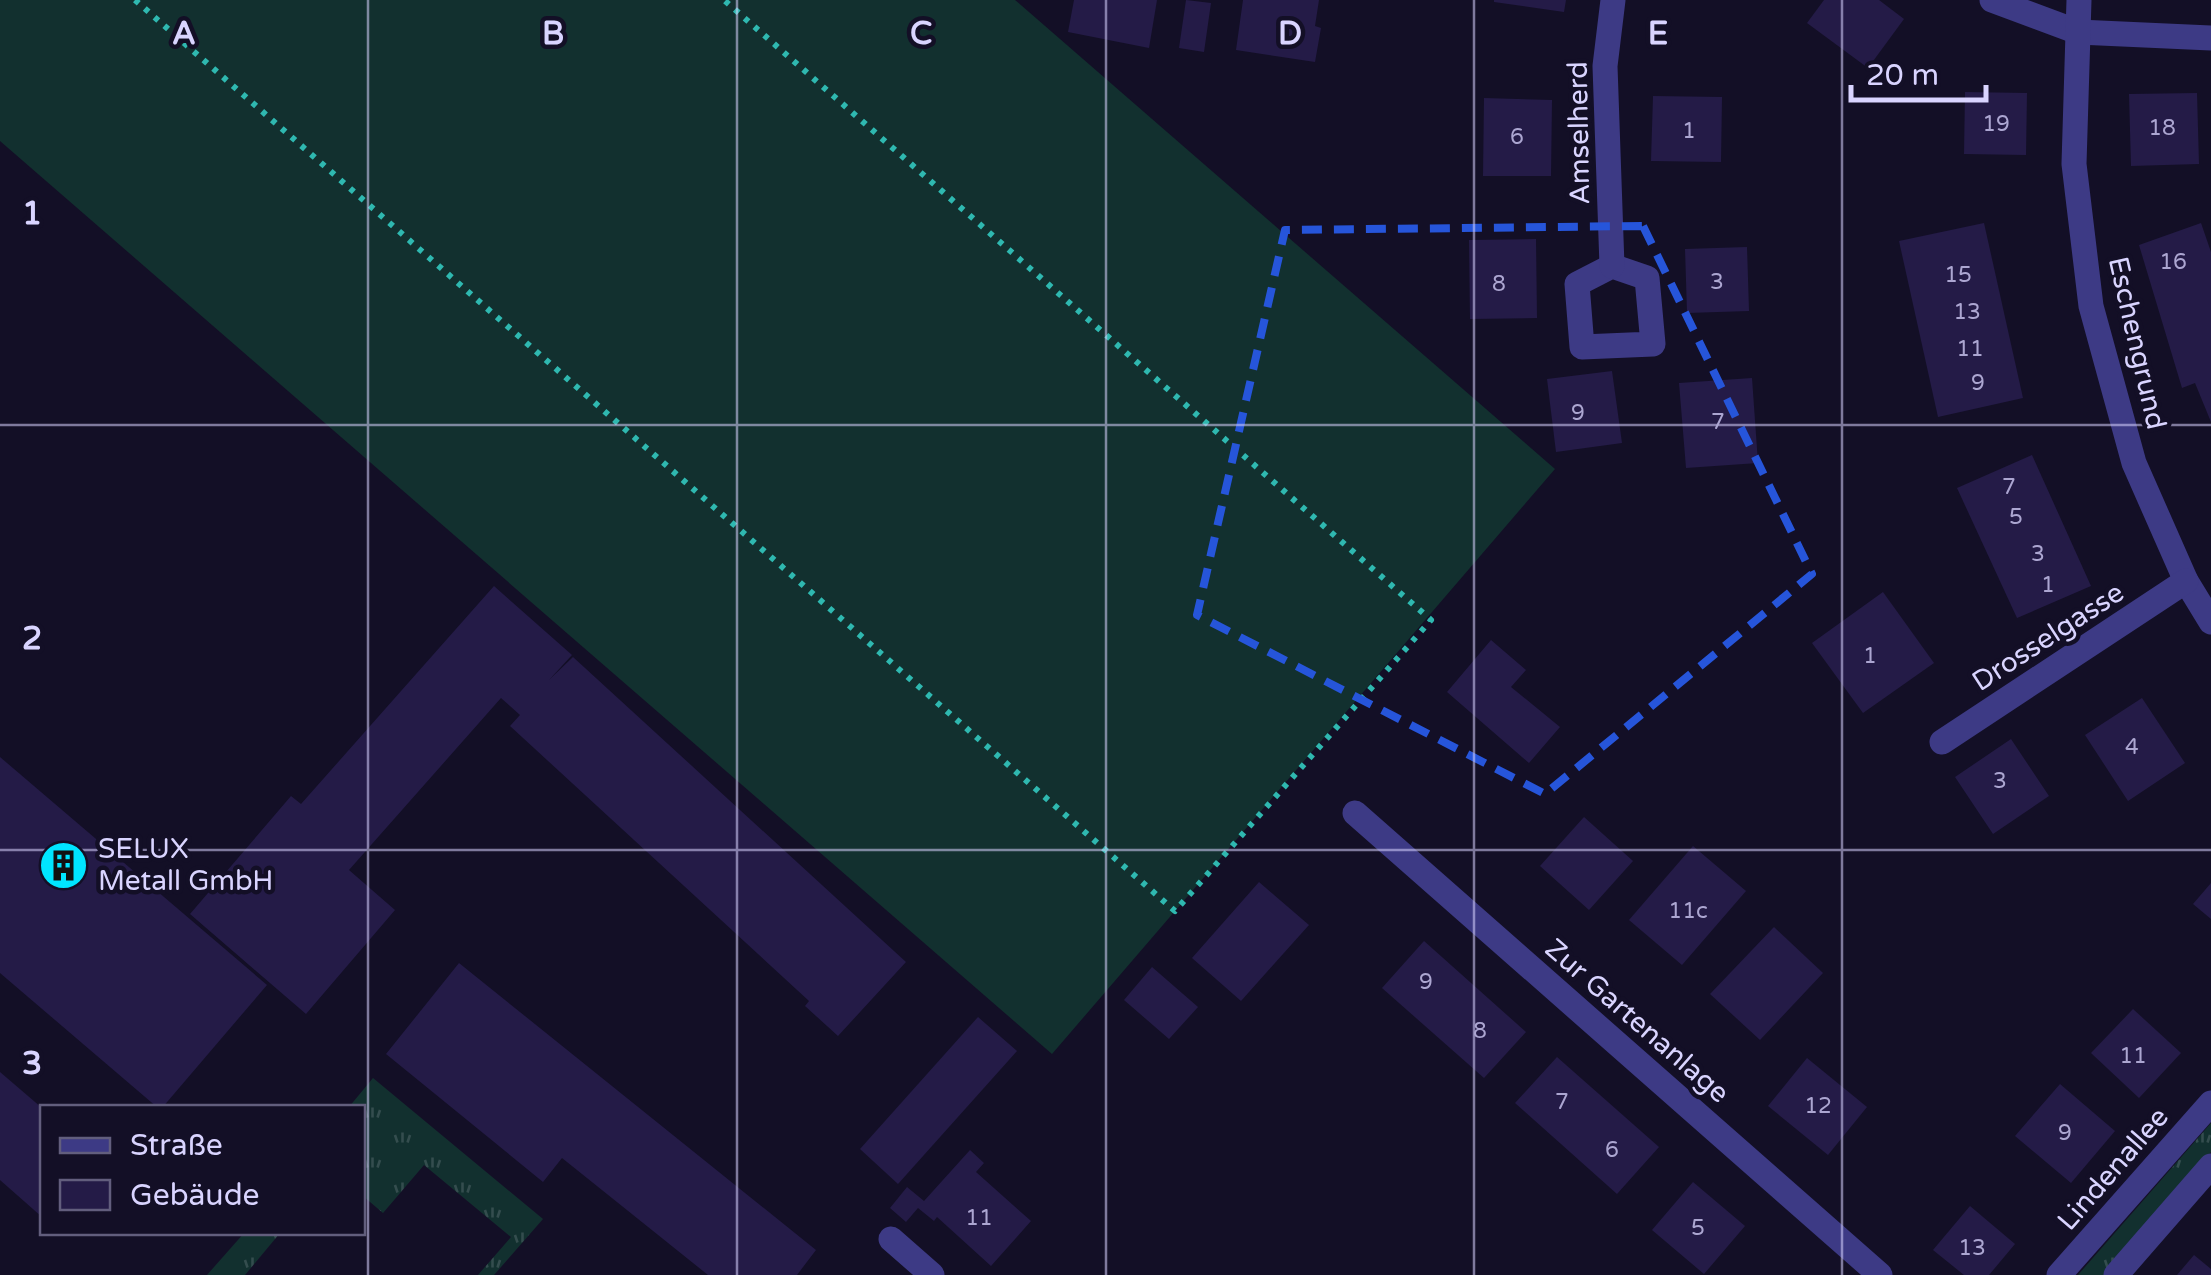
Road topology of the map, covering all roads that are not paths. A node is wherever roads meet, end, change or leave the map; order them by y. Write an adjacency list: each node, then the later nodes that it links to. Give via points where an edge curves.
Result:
1 (1613, 0): 6 (street, Amselherd, via 1605,66)
2 (1992, 0): 4 (street)
3 (2080, 0): 4 (street, Eschengrund)
4 (2078, 32): 5 (street); 7 (street, Eschengrund, via 2074,164 2091,306 2134,463)
5 (2211, 38)
6 (1612, 266)
7 (2186, 581): 8 (street, Eschengrund); 9 (street, Drosselgasse)
8 (2211, 622)
9 (1942, 742)
10 (1354, 813): 15 (street, Zur Gartenanlage)
11 (2211, 1103): 16 (street, Lindenallee)
12 (2211, 1166): 17 (street)
13 (891, 1240): 14 (street)
14 (932, 1275)
15 (1880, 1275)
16 (2059, 1275)
17 (2116, 1275)

